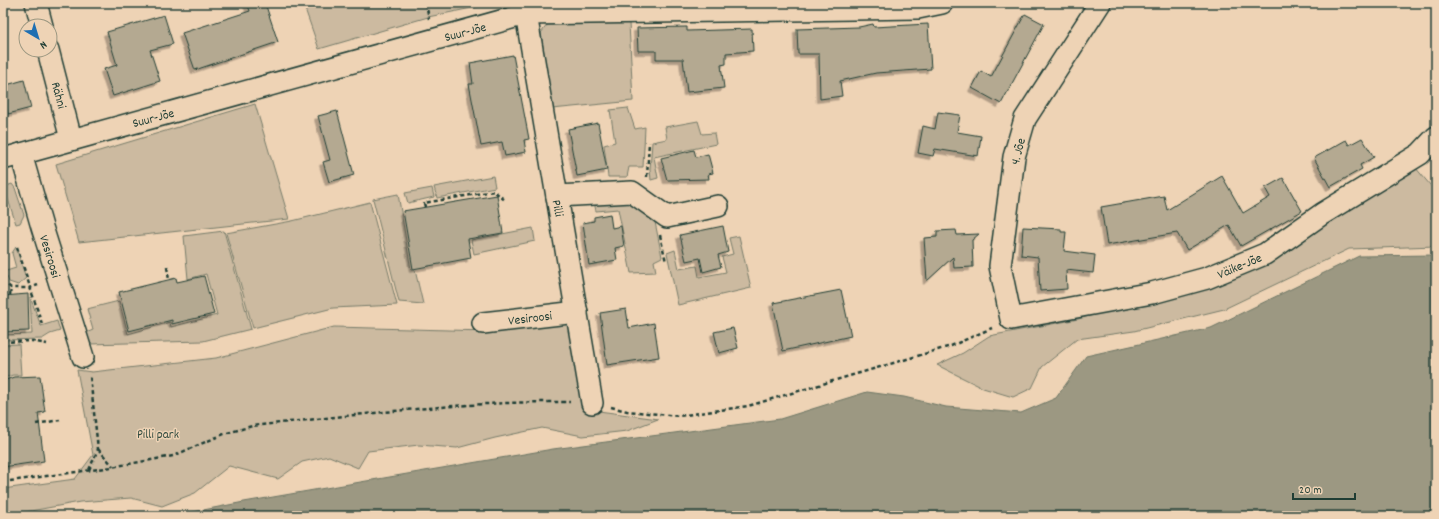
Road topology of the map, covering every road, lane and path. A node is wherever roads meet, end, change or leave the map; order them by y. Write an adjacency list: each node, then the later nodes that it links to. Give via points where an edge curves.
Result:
1 (36, 3): 7 (street)
2 (942, 3): 4 (street, Suur-Jõe)
3 (1100, 3): 27 (street, 4. Jõe, via 1025,120 1014,157 1000,266)
4 (922, 5): 5 (street, Suur-Jõe)
5 (722, 6): 6 (street, Suur-Jõe)
6 (526, 14): 10 (street, Suur-Jõe); 13 (street, Pilli)
7 (40, 18)
8 (50, 58): 10 (street, Rähni)
9 (1436, 137): 27 (street, Väike-Jõe, via 1420,154 1322,214 1264,254 1207,278 1152,293)
10 (71, 139): 12 (street, Suur-Jõe)
11 (649, 142): 14 (path, via 649,189)
12 (12, 156): 20 (street, Vesiroosi)
13 (557, 196): 14 (street, via 632,192); 26 (street, Pilli)
14 (641, 198): 16 (street, via 667,217)
15 (506, 201): 17 (path, via 494,191 424,203)
16 (718, 206)
17 (425, 207)
18 (17, 246): 24 (path)
19 (167, 267): 21 (path)
20 (58, 279): 24 (path); 32 (street, Vesiroosi)
21 (169, 280)
22 (3, 281): 23 (path)
23 (11, 288): 24 (path); 25 (path)
24 (30, 288): 29 (path)
25 (10, 295)
26 (577, 312): 28 (street, Vesiroosi); 33 (street, Pilli)
27 (1011, 319): 33 (path, via 951,346 748,406 679,416 627,411)
28 (483, 323)
29 (42, 324)
30 (3, 342): 31 (path, via 32,341)
31 (47, 344)
32 (83, 357): 36 (path, via 89,368)
33 (592, 403): 37 (path, via 527,402 445,406 252,426 224,434 173,456)
34 (60, 420): 35 (path)
35 (36, 424)
36 (98, 449): 37 (path); 38 (path)
37 (113, 466): 38 (path)
38 (89, 470): 39 (path)
39 (3, 482)

